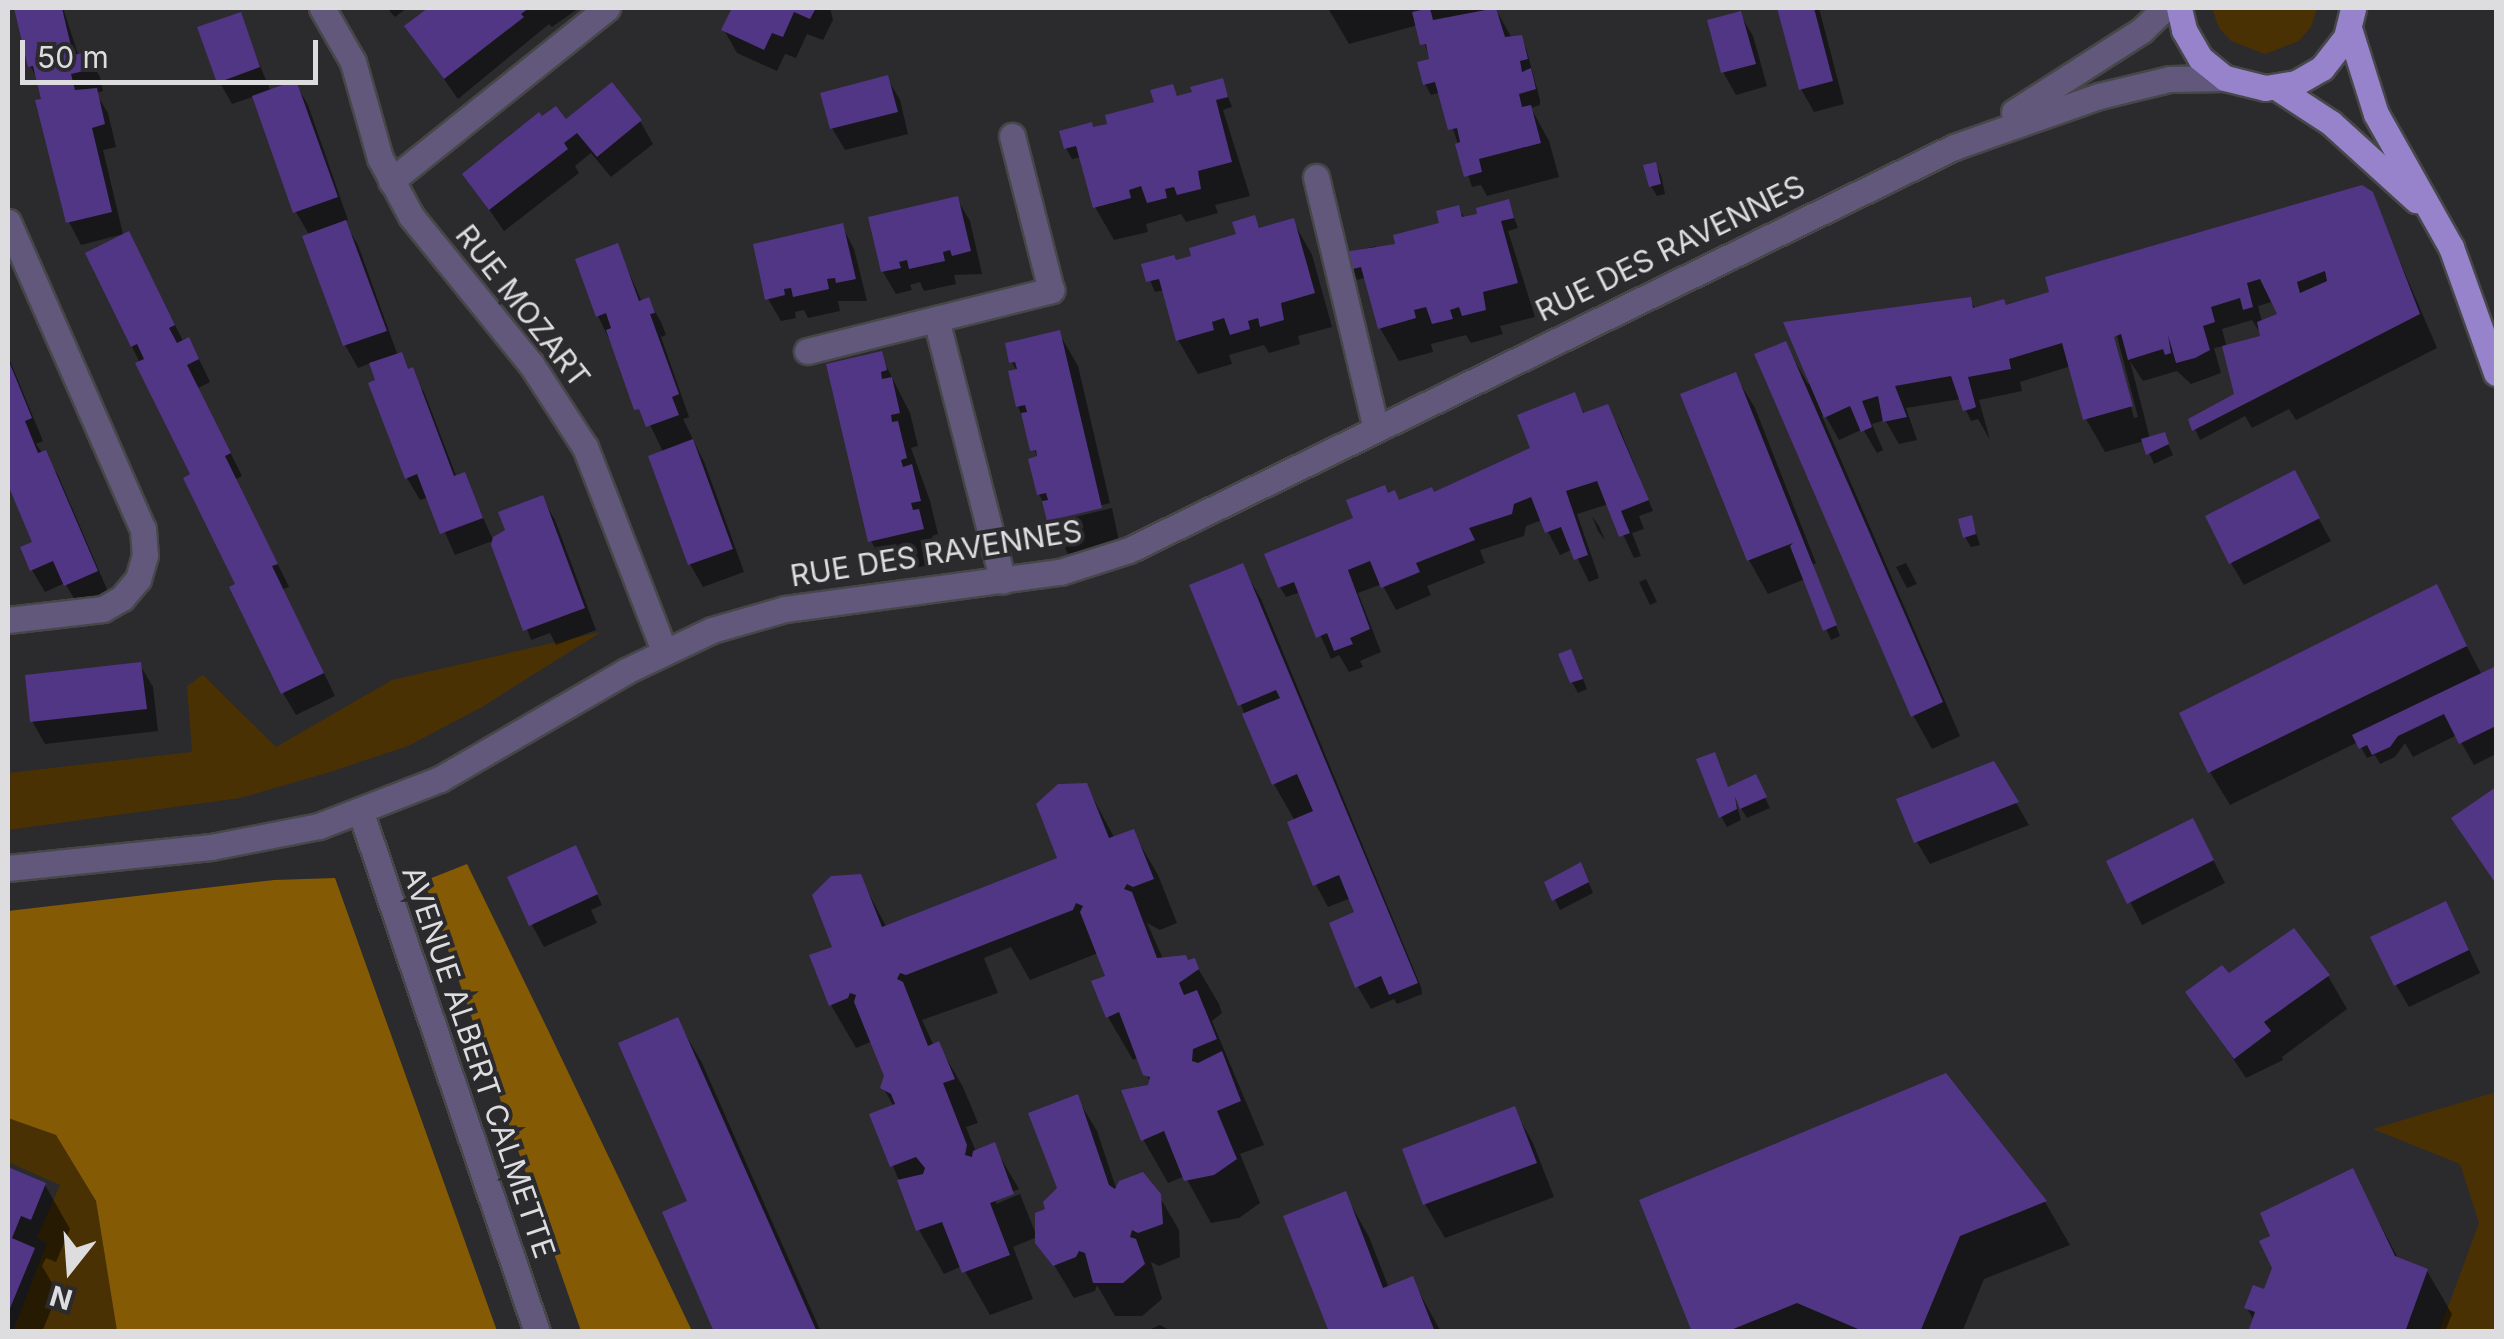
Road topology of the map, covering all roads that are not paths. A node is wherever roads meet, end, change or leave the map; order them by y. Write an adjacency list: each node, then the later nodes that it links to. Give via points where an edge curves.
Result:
1 (322, 8): 11 (street, RUE MOZART, via 353,62)
2 (607, 8): 11 (street)
3 (2166, 8): 9 (street, RUE DES RAVENNES, via 2124,43)
4 (2179, 8): 6 (main road, via 2194,49)
5 (2351, 18): 7 (main road, via 2322,68); 12 (main road, via 2376,114)
6 (2225, 78): 7 (main road); 9 (street, RUE DES RAVENNES, via 2170,79 2100,96)
7 (2276, 88): 12 (main road, via 2331,123)
8 (1012, 136): 15 (street, via 1052,290)
9 (1954, 147): 18 (street, RUE DES RAVENNES)
10 (1316, 177): 18 (street)
11 (391, 181): 21 (street, RUE MOZART, via 585,447)
12 (2431, 214): 17 (main road, via 2458,264)
13 (8, 222): 14 (street)
14 (17, 268): 20 (street, via 143,529 145,555 138,580 103,609)
15 (936, 319): 16 (street); 19 (street)
16 (807, 352)
17 (2496, 373)
18 (1376, 430): 19 (street, RUE DES RAVENNES, via 1130,550)
19 (1003, 581): 21 (street, RUE DES RAVENNES, via 786,609)
20 (8, 620)
21 (664, 650): 22 (street, RUE DES RAVENNES, via 492,752)
22 (360, 814): 23 (street, RUE DES RAVENNES, via 212,847); 24 (street, AVENUE ALBERT CALMETTE)
23 (8, 868)
24 (537, 1332)

